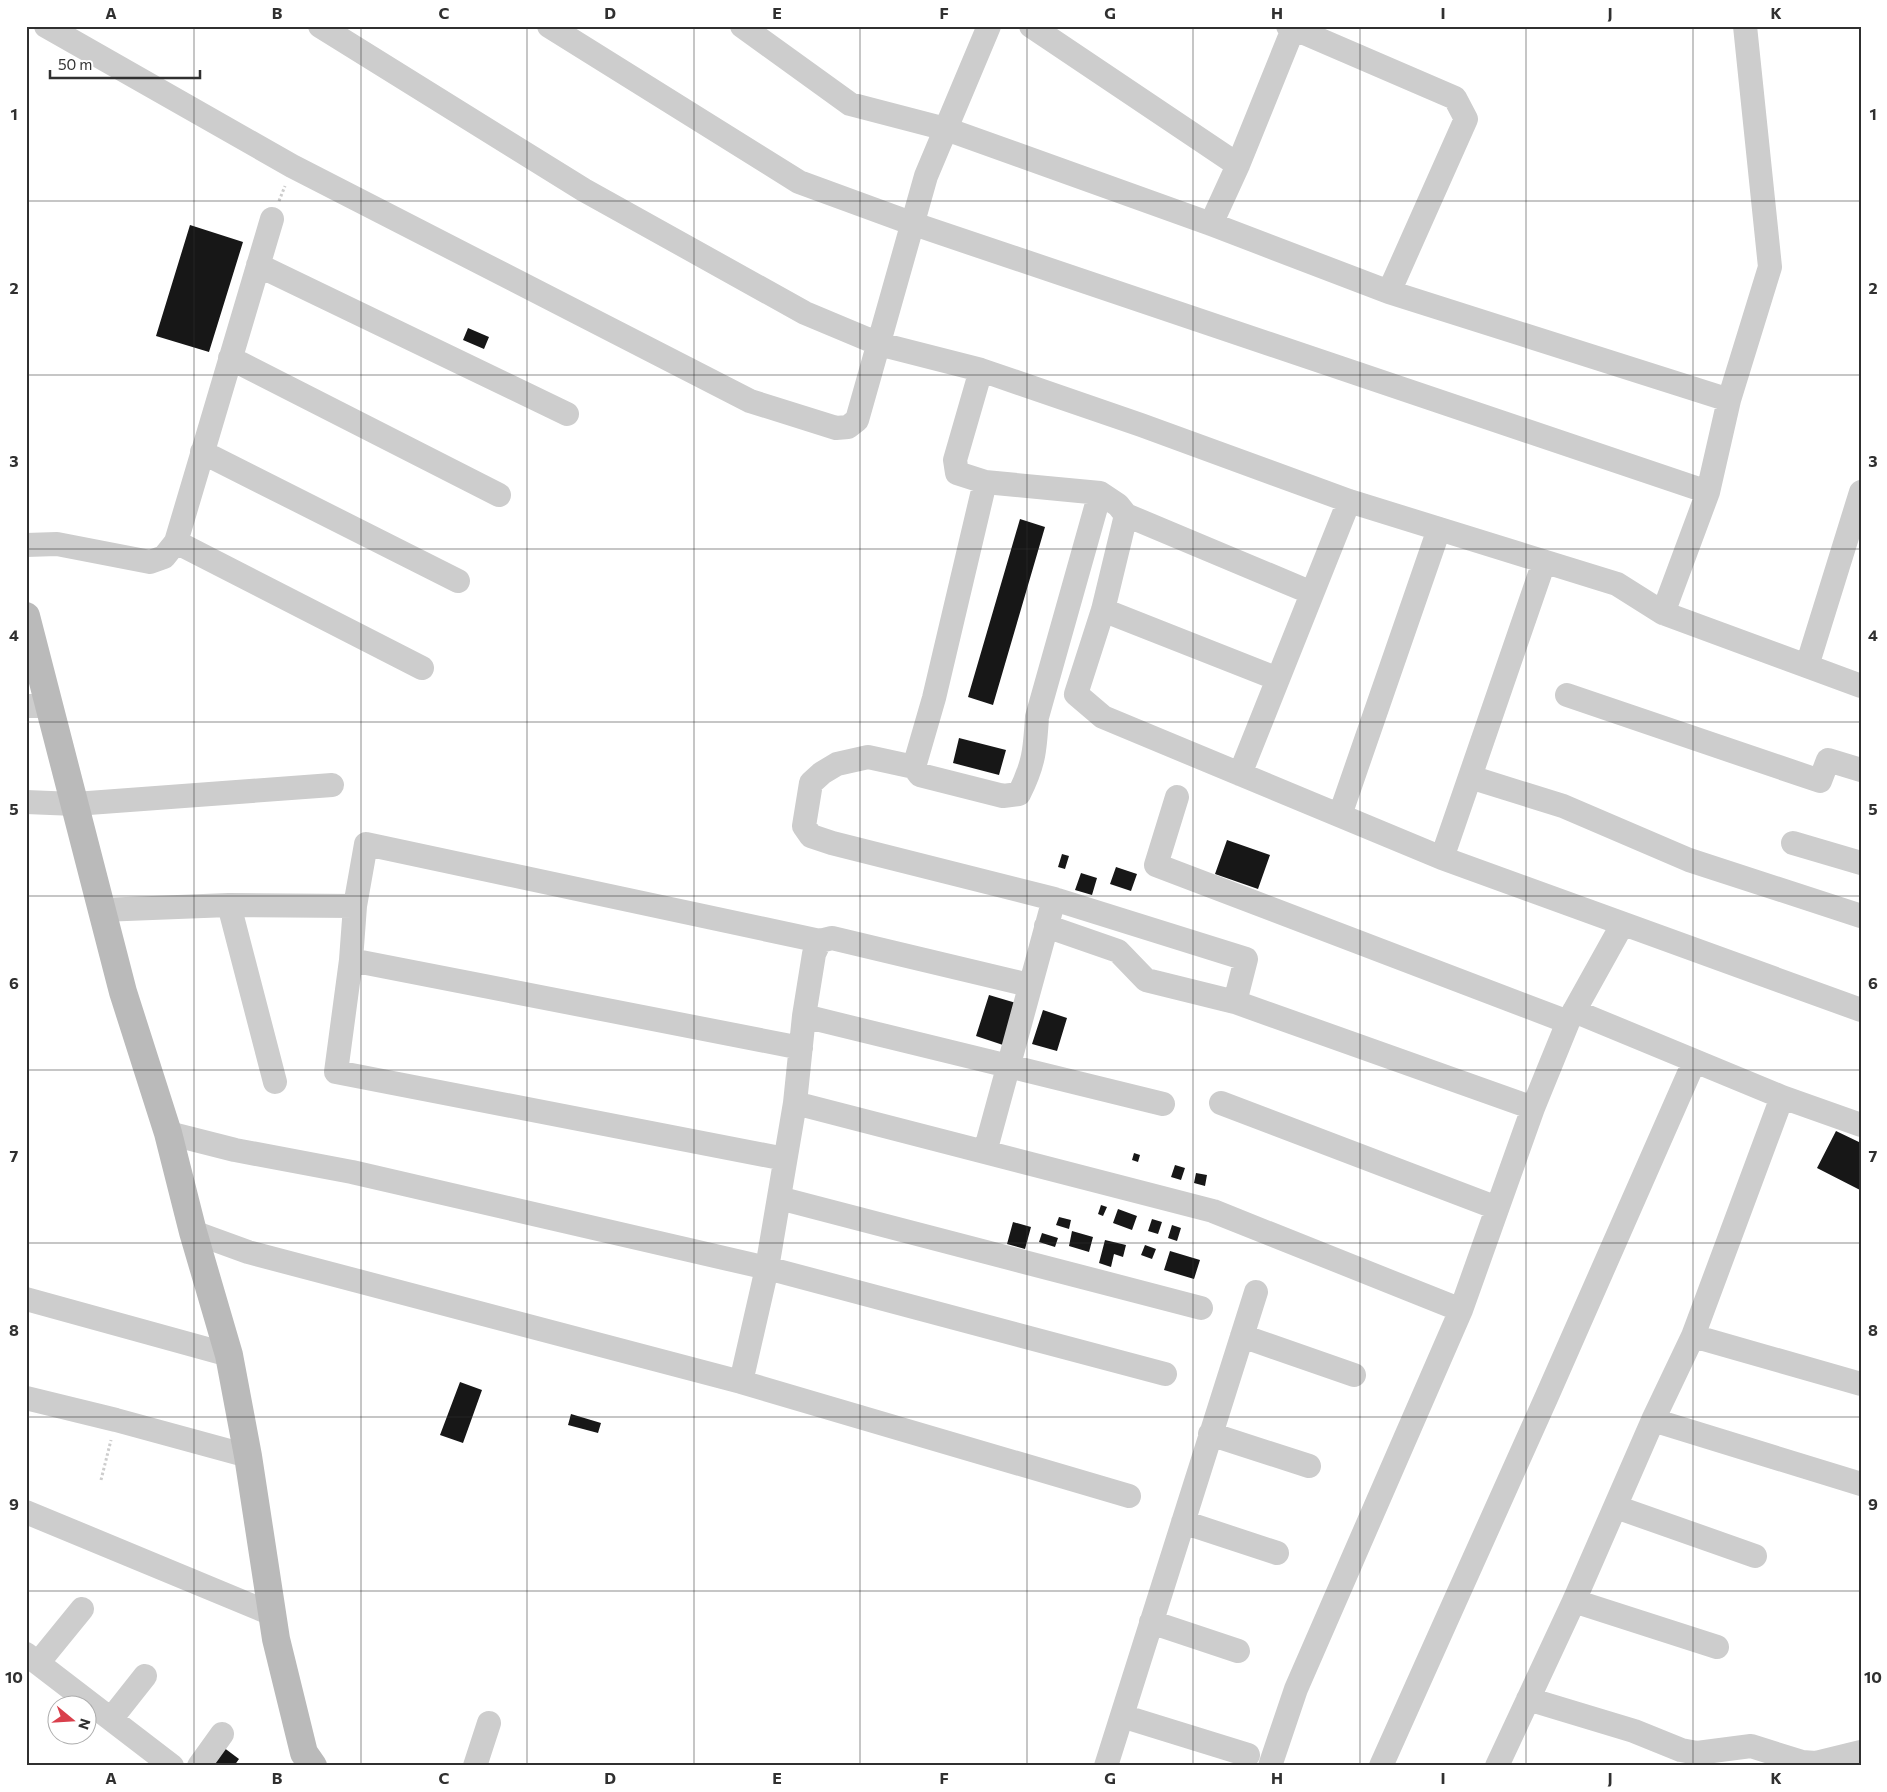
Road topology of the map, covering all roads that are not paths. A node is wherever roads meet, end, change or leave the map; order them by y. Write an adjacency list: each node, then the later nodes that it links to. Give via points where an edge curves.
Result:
1 (46, 26): 16 (street, via 292,166 750,401 836,428 848,427 857,420)
2 (320, 26): 16 (street, via 584,190 805,313)
3 (549, 26): 12 (street, via 799,182)
4 (742, 26): 9 (street, via 850,104)
5 (989, 26): 9 (street)
6 (1031, 26): 10 (street)
7 (1745, 26): 19 (street, via 1770,267)
8 (1290, 28): 10 (street); 15 (street, via 1456,98 1466,119)
9 (946, 129): 12 (street); 13 (street)
10 (1238, 165): 13 (street)
11 (272, 219): 14 (street)
12 (911, 223): 16 (street); 23 (street)
13 (1211, 224): 15 (street)
14 (258, 265): 17 (street); 20 (street)
15 (1389, 292): 19 (street)
16 (879, 344): 18 (street)
17 (230, 358): 21 (street); 26 (street)
18 (981, 370): 22 (street, via 954,460 957,473); 27 (street)
19 (1729, 400): 23 (street)
20 (567, 414)
21 (202, 452): 30 (street); 33 (street)
22 (985, 482): 25 (street); 44 (street, via 934,698)
23 (1708, 492): 36 (street)
24 (1861, 492): 38 (street)
25 (1100, 493): 28 (street); 44 (street, via 1037,717 1036,746 1030,771 1019,794 1003,796 920,775)
26 (499, 494)
27 (1349, 501): 29 (street); 34 (street)
28 (1126, 515): 34 (street); 35 (street)
29 (1439, 529): 32 (street); 52 (street)
30 (176, 542): 31 (street, via 164,557 150,562 57,544); 39 (street)
31 (26, 545)
32 (1544, 562): 36 (street, via 1616,584); 47 (street)
33 (458, 581)
34 (1312, 593): 40 (street)
35 (1103, 610): 40 (street); 46 (street, via 1076,694 1103,717)
36 (1662, 613): 38 (street)
37 (26, 616): 43 (street)
38 (1807, 666): 41 (street)
39 (422, 668)
40 (1278, 679): 46 (street)
41 (1861, 686)
42 (1567, 695): 45 (street, via 1820,781 1828,760)
43 (38, 706): 51 (street)
44 (914, 767): 56 (street, via 868,757 837,764 811,784 804,826 811,836 832,843)
45 (1861, 770)
46 (1240, 774): 52 (street)
47 (1470, 777): 54 (street); 60 (street, via 1563,806 1690,860)
48 (332, 785): 51 (street)
49 (1177, 797): 69 (street, via 1156,865)
50 (26, 802): 51 (street)
51 (74, 804): 59 (street)
52 (1340, 816): 54 (street)
53 (1793, 843): 55 (street)
54 (1442, 858): 61 (street)
55 (1861, 863)
56 (1054, 898): 62 (street); 66 (street, via 1246,959)
57 (229, 905): 58 (street); 59 (street); 73 (street)
58 (355, 906): 63 (street, via 366,844); 64 (street)
59 (101, 910): 80 (street, via 122,992)
60 (1861, 916)
61 (1622, 925): 67 (street); 69 (street)
62 (1046, 926): 65 (street); 66 (street, via 1118,951 1146,980)
63 (820, 942): 65 (street, via 832,938); 68 (street, via 814,954)
64 (351, 960): 70 (street); 82 (street, via 336,1072)
65 (1029, 985): 72 (street)
66 (1235, 1002): 78 (street)
67 (1861, 1010)
68 (804, 1016): 70 (street); 72 (street)
69 (1571, 1017): 71 (street); 78 (street)
70 (801, 1048): 75 (street)
71 (1694, 1062): 74 (street); 131 (street)
72 (1008, 1065): 77 (street); 81 (street)
73 (275, 1082)
74 (1782, 1097): 79 (street); 92 (street)
75 (795, 1103): 81 (street); 82 (street)
76 (1221, 1103): 84 (street)
77 (1163, 1104)
78 (1533, 1108): 84 (street)
79 (1861, 1125)
80 (168, 1133): 85 (street); 86 (street)
81 (985, 1152): 90 (street, via 1213,1211)
82 (785, 1159): 83 (street)
83 (779, 1198): 86 (street); 89 (street)
84 (1496, 1208): 90 (street)
85 (193, 1232): 93 (street); 96 (street, via 248,1252)
86 (767, 1268): 94 (street); 96 (street)
87 (1256, 1292): 91 (street)
88 (26, 1300): 93 (street)
89 (1201, 1308)
90 (1461, 1310): 130 (street, via 1296,1689)
91 (1242, 1336): 95 (street); 100 (street)
92 (1693, 1336): 97 (street); 99 (street)
93 (229, 1355): 101 (street)
94 (1165, 1374)
95 (1354, 1375)
96 (741, 1382): 104 (street)
97 (1861, 1384)
98 (26, 1398): 101 (street)
99 (1653, 1420): 103 (street); 105 (street)
100 (1210, 1434): 102 (street); 107 (street)
101 (248, 1456): 112 (street)
102 (1309, 1466)
103 (1861, 1484)
104 (1129, 1496)
105 (1616, 1507): 109 (street); 110 (street)
106 (26, 1512): 112 (street)
107 (1183, 1522): 108 (street); 113 (street)
108 (1277, 1553)
109 (1755, 1556)
110 (1574, 1601): 114 (street); 118 (street)
111 (82, 1609): 116 (street)
112 (272, 1614): 127 (street, via 304,1753)
113 (1151, 1622): 115 (street); 119 (street)
114 (1717, 1647)
115 (1238, 1651)
116 (32, 1658): 120 (street)
117 (145, 1676): 120 (street)
118 (1528, 1699): 123 (street, via 1697,1753 1751,1746 1802,1762 1816,1763); 132 (street)
119 (1122, 1716): 124 (street); 129 (street)
120 (111, 1719): 125 (street)
121 (489, 1723): 128 (street)
122 (222, 1734): 126 (street)
123 (1861, 1752)
124 (1248, 1755)
125 (172, 1766)
126 (199, 1766)
127 (313, 1766)
128 (475, 1766)
129 (1106, 1766)
130 (1270, 1766)
131 (1381, 1766)
132 (1497, 1766)

